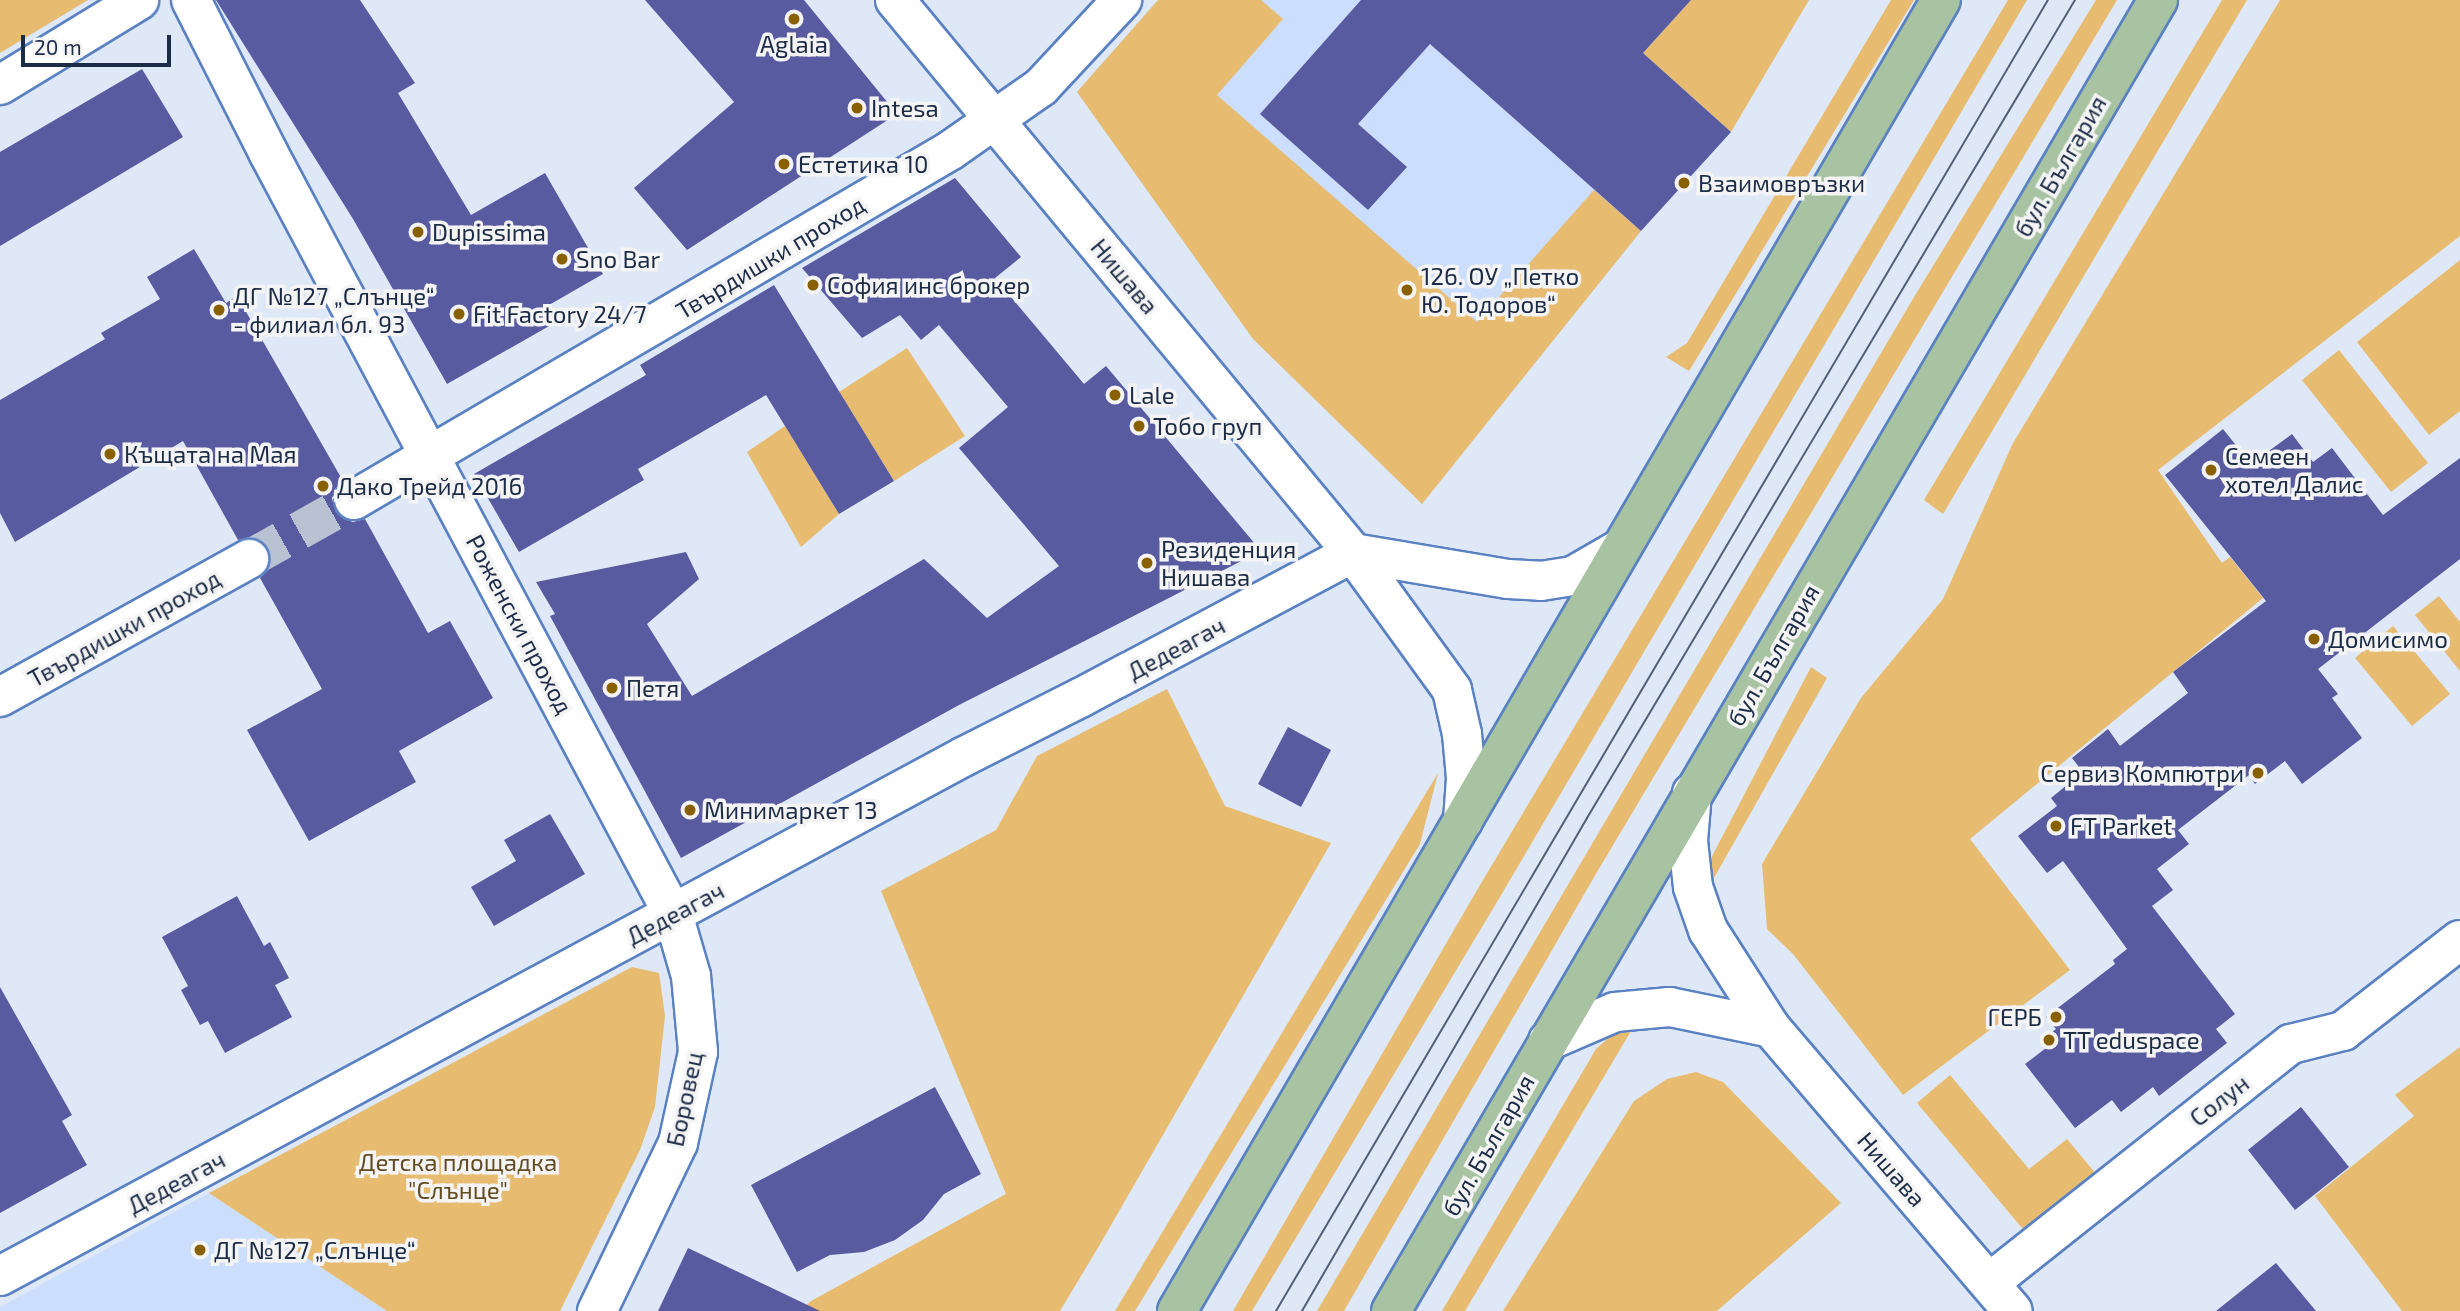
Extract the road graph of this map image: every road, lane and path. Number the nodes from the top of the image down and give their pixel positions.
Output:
1 (139, 0) edge
2 (191, 0) edge
3 (895, 0) edge
4 (1122, 0) edge
5 (1941, 0) edge
6 (2158, 0) edge
7 (0, 85) edge
8 (993, 120) junction
9 (429, 456) junction
10 (354, 500) tunnel mouth
11 (1618, 550) junction
12 (1353, 553) junction
13 (249, 559) tunnel mouth
14 (0, 697) edge
15 (1692, 793) junction
16 (1463, 821) junction
17 (673, 914) junction
18 (2460, 940) edge
19 (1771, 1028) junction
20 (1548, 1041) junction
21 (0, 1276) edge
22 (2001, 1297) edge
23 (597, 1311) edge
24 (1177, 1311) edge
25 (1391, 1311) edge

1 - 7 street
2 - 9 street, Роженски проход
3 - 8 street, Нишава
4 - 8 street, Твърдишки проход
5 - 11 main road
6 - 15 main road, бул. България
8 - 9 street, Твърдишки проход
8 - 12 street, Нишава
9 - 10 street, Твърдишки проход
9 - 17 street, Роженски проход
11 - 12 street
11 - 16 main road
12 - 16 street, Нишава
12 - 17 street, Дедеагач
13 - 14 street, Твърдишки проход
15 - 19 street, Нишава
15 - 20 main road, бул. България
16 - 24 main road
17 - 21 street, Дедеагач
17 - 23 street, Боровец
18 - 22 street, Солун
19 - 20 street
19 - 22 street, Нишава
20 - 25 main road, бул. България

